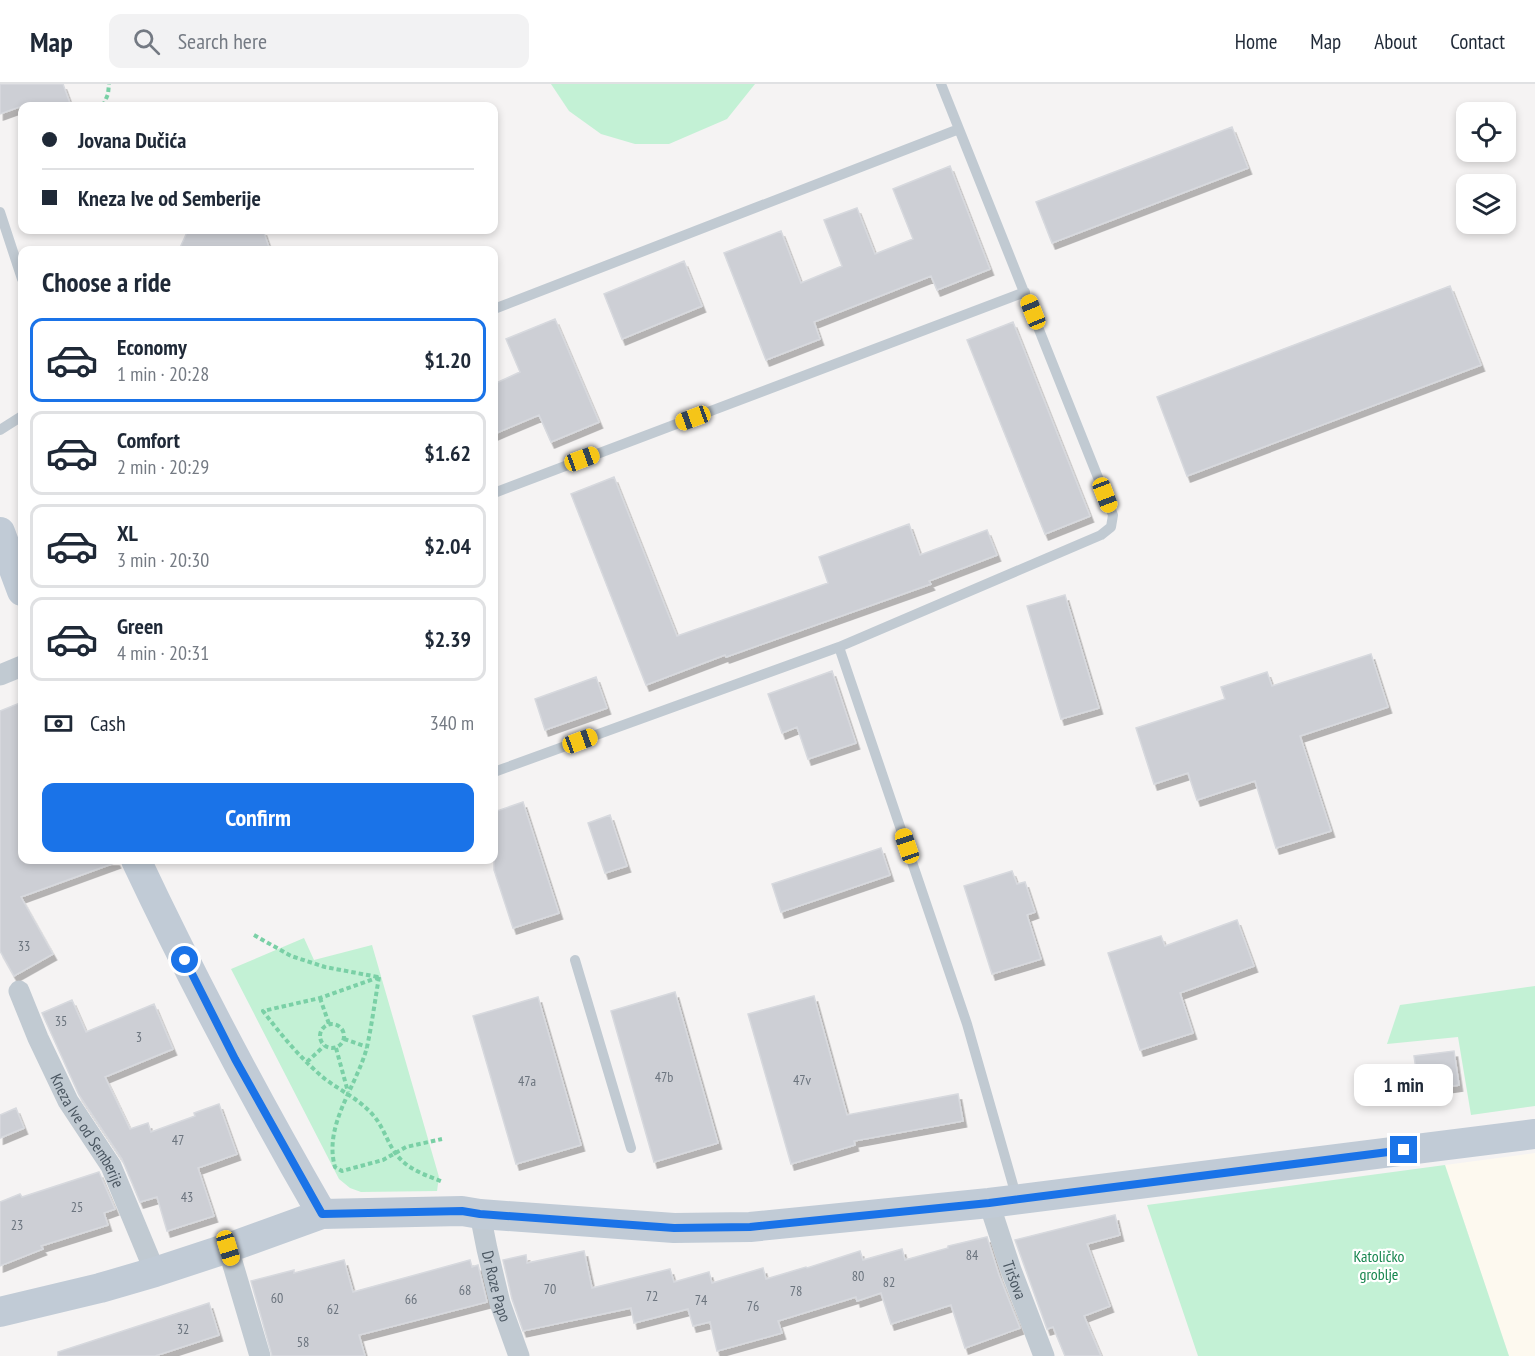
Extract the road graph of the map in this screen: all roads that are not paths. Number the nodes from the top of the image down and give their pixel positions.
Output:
1 (941, 84) edge
2 (959, 129) junction
3 (0, 212) edge
4 (18, 267) edge
5 (1024, 292) junction
6 (498, 307) edge
7 (18, 419) edge
8 (0, 430) edge
9 (498, 491) edge
10 (0, 532) edge
11 (18, 580) edge
12 (839, 647) junction
13 (18, 668) edge
14 (0, 675) edge
15 (498, 771) edge
16 (138, 864) edge
17 (575, 960) dead end
18 (19, 991) dead end
19 (1535, 1134) edge
20 (631, 1148) dead end
21 (1003, 1201) junction
22 (322, 1214) junction
23 (480, 1214) junction
24 (228, 1248) junction
25 (155, 1272) junction
26 (0, 1312) edge
27 (260, 1356) edge
28 (519, 1356) edge
29 (1044, 1356) edge

1 - 2 lane
2 - 5 lane
2 - 6 lane
3 - 4 lane
5 - 9 lane
5 - 12 lane
7 - 8 lane
10 - 11 street
12 - 15 lane
12 - 21 lane
13 - 14 street
16 - 22 street
17 - 20 lane
18 - 25 street, Kneza Ive od Semberije
19 - 21 street
21 - 23 street
21 - 29 street, Tiršova
22 - 23 street
22 - 24 street
23 - 28 street, Dr Roze Papo
24 - 25 street
24 - 27 street
25 - 26 street

